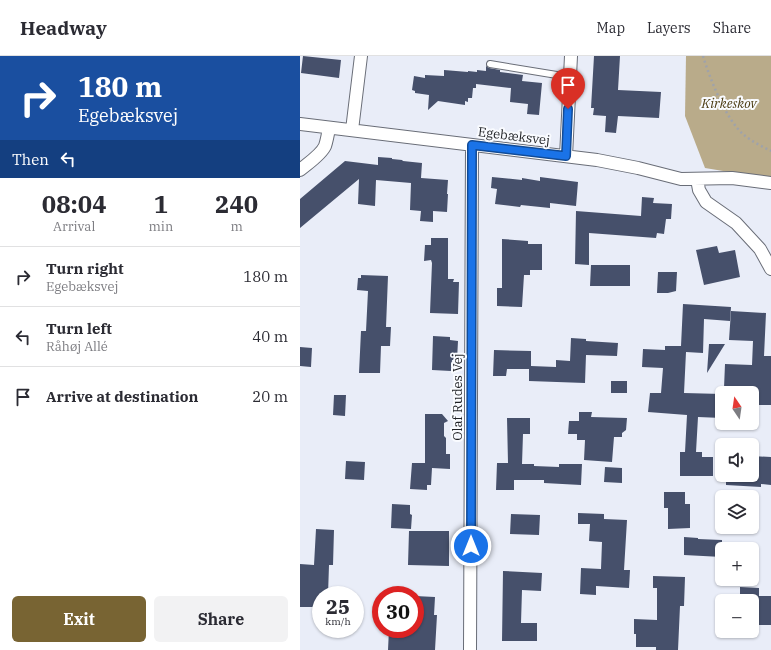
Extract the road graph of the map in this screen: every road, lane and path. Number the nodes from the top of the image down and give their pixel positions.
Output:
1 (361, 56) edge
2 (571, 56) edge
3 (703, 56) edge
4 (490, 64) dead end
5 (569, 77) junction
6 (300, 124) edge
7 (329, 128) junction
8 (352, 130) junction
9 (472, 145) junction
10 (771, 151) edge
11 (566, 156) junction
12 (300, 170) edge
13 (698, 179) junction
14 (771, 183) edge
15 (771, 269) edge
16 (470, 650) edge

1 - 8 street
2 - 5 street
3 - 10 path
4 - 5 lane
5 - 11 street
6 - 7 street, Egebæksvej
7 - 8 street, Egebæksvej
7 - 12 street
8 - 9 street, Egebæksvej
9 - 11 street, Egebæksvej
9 - 16 street, Olaf Rudes Vej
11 - 13 street, Egebæksvej
13 - 14 street, Egebæksvej
13 - 15 street

